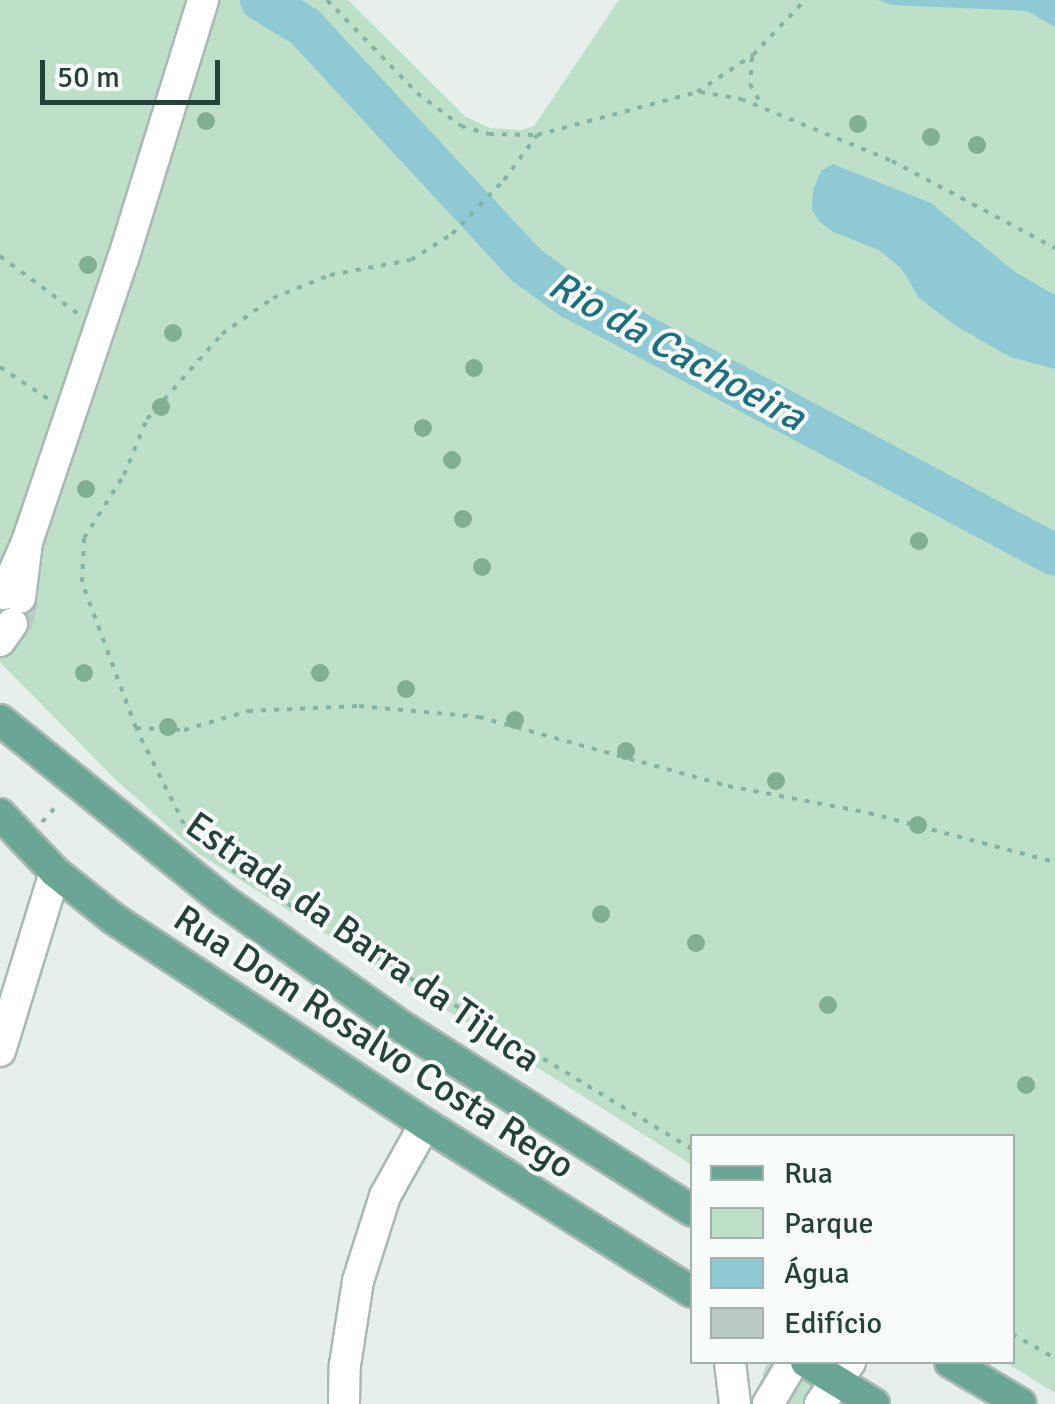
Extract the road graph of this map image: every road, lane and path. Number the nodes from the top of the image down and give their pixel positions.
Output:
1 (327, 0) edge
2 (805, 0) edge
3 (201, 4) edge
4 (752, 56) junction
5 (697, 92) junction
6 (764, 108) junction
7 (537, 136) junction
8 (1055, 248) edge
9 (0, 256) edge
10 (98, 328) junction
11 (0, 367) edge
12 (69, 412) junction
13 (9, 614) edge
14 (0, 720) edge
15 (136, 728) junction
16 (70, 791) dead end
17 (0, 814) edge
18 (32, 833) junction
19 (208, 852) dead end
20 (220, 861) dead end
21 (1055, 862) edge
22 (55, 872) junction
23 (0, 1051) edge
24 (424, 1124) junction
25 (690, 1147) edge
26 (690, 1210) edge
27 (690, 1291) edge
28 (1015, 1336) edge
29 (1055, 1358) edge
30 (730, 1364) edge
31 (792, 1364) edge
32 (809, 1364) edge
33 (953, 1364) edge
34 (835, 1382) edge
35 (344, 1404) edge
36 (735, 1404) edge
37 (768, 1404) edge
38 (874, 1404) edge
39 (1020, 1404) edge

1 - 7 path
2 - 4 path
3 - 10 street
4 - 5 path
4 - 6 path
5 - 6 path
5 - 7 path
6 - 8 path
7 - 15 path
9 - 10 path
10 - 12 street
11 - 12 path
12 - 13 street
14 - 26 main road, Estrada da Barra da Tijuca
15 - 19 path
15 - 21 path
16 - 18 path
17 - 18 main road
18 - 22 main road, Rua Dom Rosalvo Costa Rego
20 - 25 path
22 - 23 street
22 - 24 main road, Rua Dom Rosalvo Costa Rego
24 - 27 main road, Rua Dom Rosalvo Costa Rego
24 - 35 street
28 - 29 path
30 - 36 street
31 - 37 street
32 - 34 main road
33 - 39 main road
34 - 38 main road

